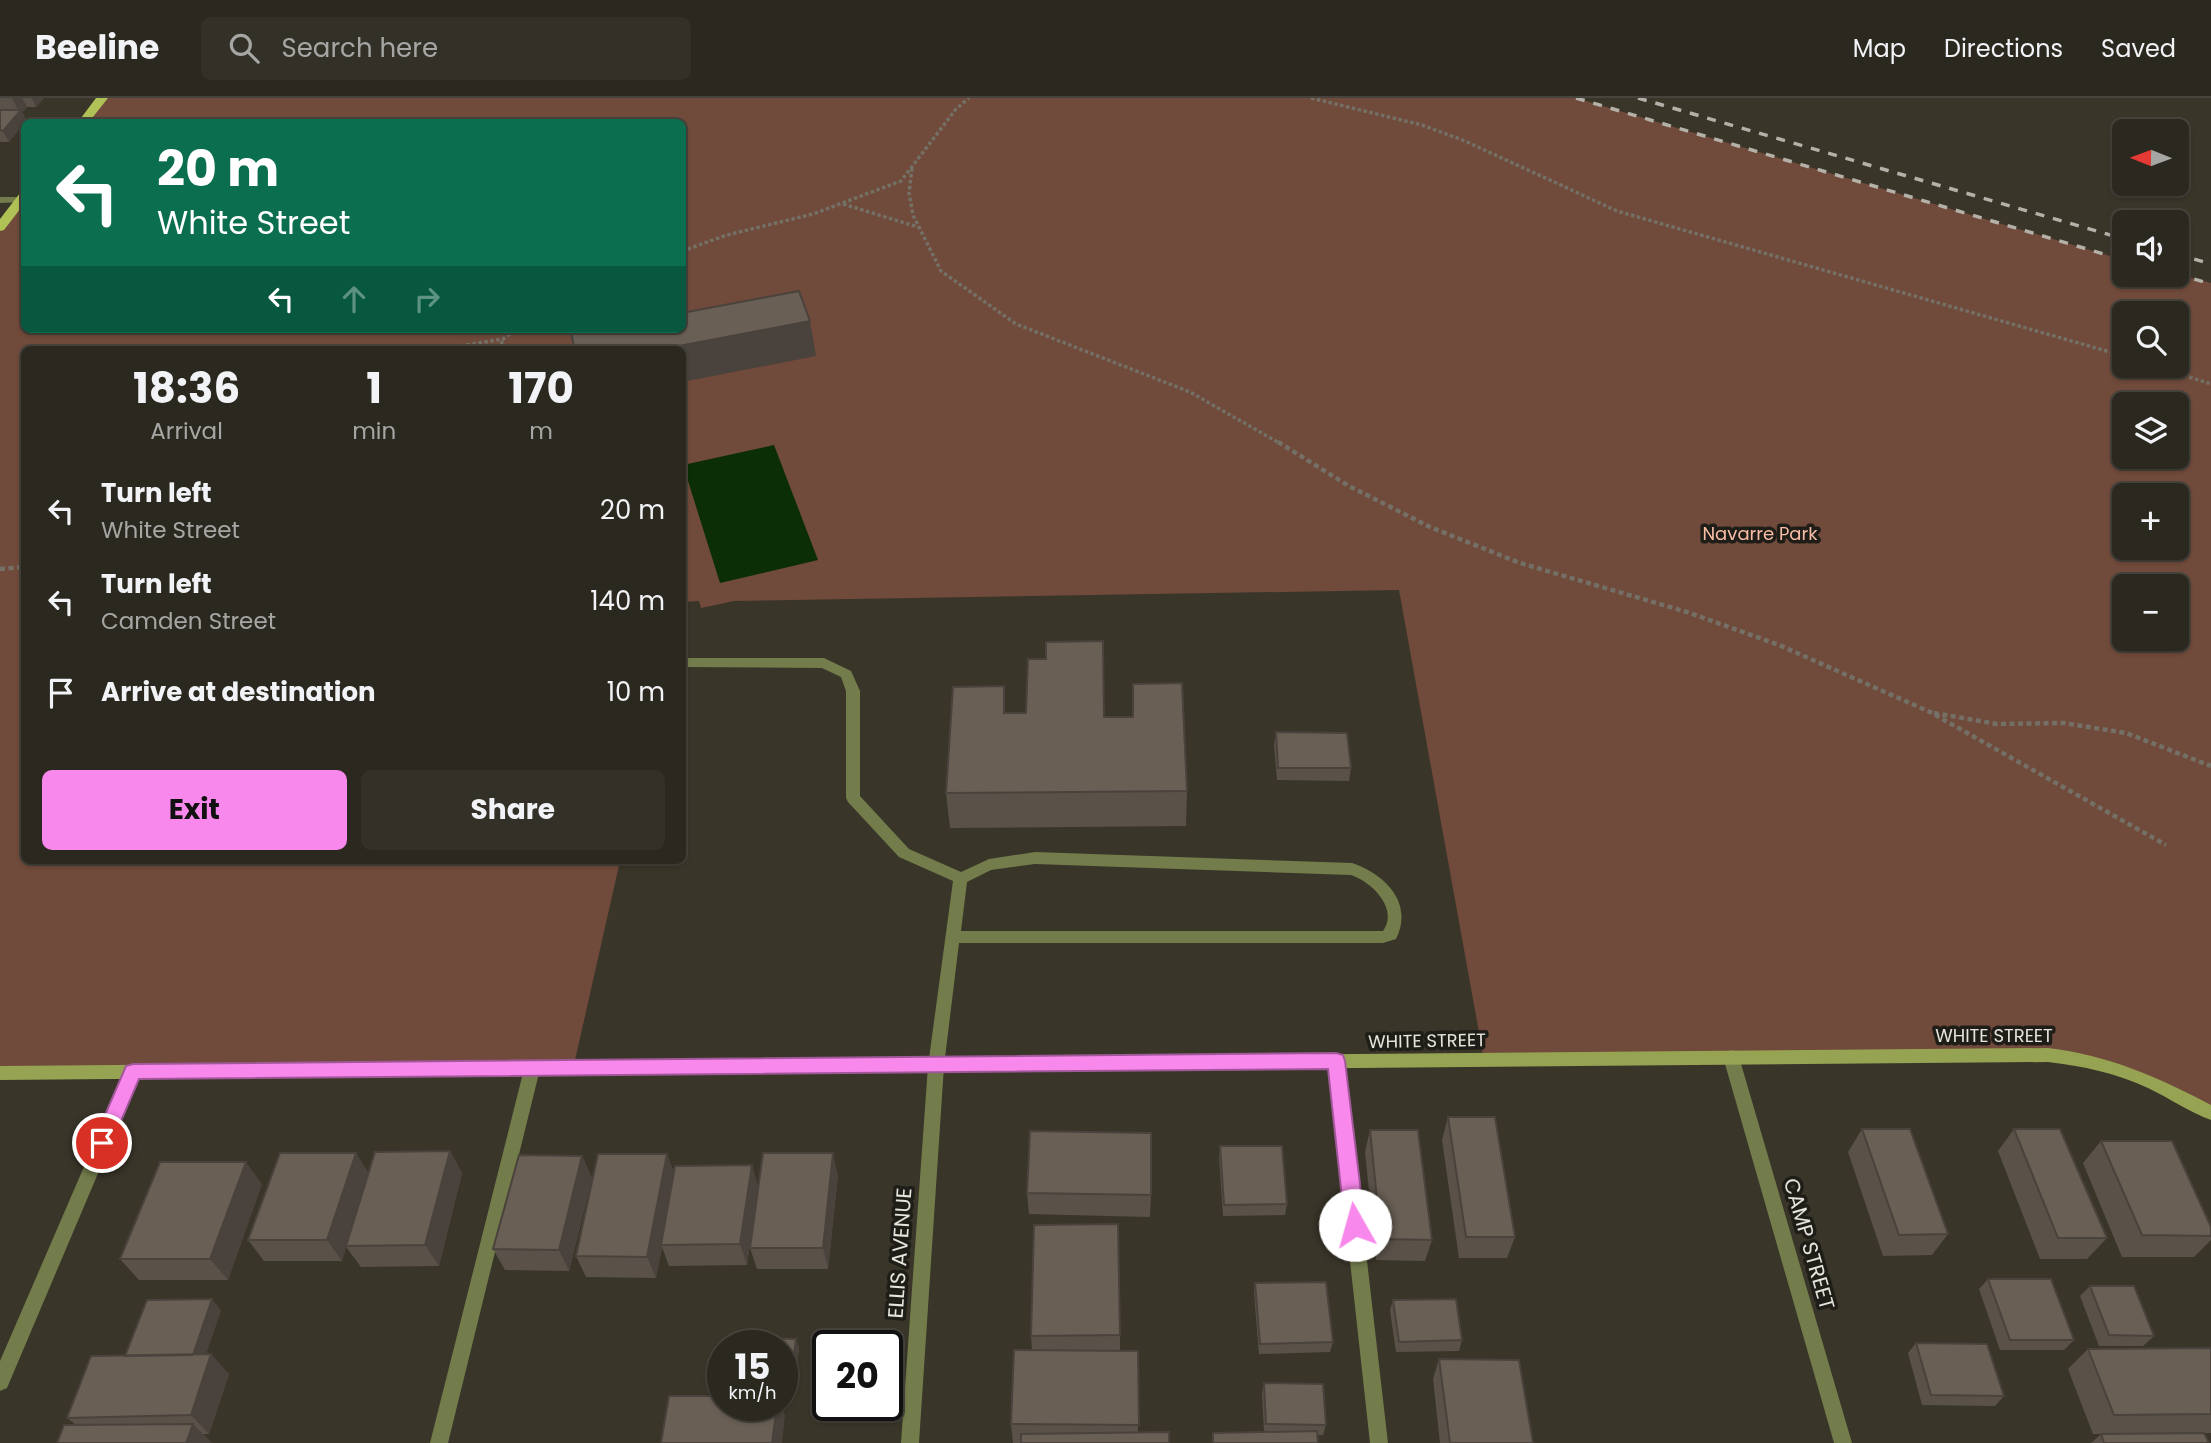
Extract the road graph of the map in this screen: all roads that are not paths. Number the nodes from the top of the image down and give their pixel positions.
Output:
1 (102, 98) edge
2 (85, 119) edge
3 (21, 198) edge
4 (0, 200) edge
5 (21, 201) edge
6 (0, 227) edge
7 (686, 662) edge
8 (961, 878) junction
9 (952, 937) junction
10 (1731, 1057) junction
11 (1336, 1061) junction
12 (936, 1066) junction
13 (532, 1069) junction
14 (133, 1072) junction
15 (0, 1073) edge
16 (2211, 1113) edge
17 (0, 1382) edge
18 (439, 1443) edge
19 (910, 1443) edge
20 (1379, 1443) edge
21 (1843, 1443) edge

1 - 2 main road
3 - 4 street
5 - 6 main road
7 - 8 street
8 - 9 street, ELLIS AVENUE
8 - 9 street
9 - 12 street, ELLIS AVENUE
10 - 11 street, WHITE STREET
10 - 16 street, WHITE STREET
10 - 21 street, CAMP STREET
11 - 12 street, WHITE STREET
11 - 20 street
12 - 13 street, WHITE STREET
12 - 19 street, ELLIS AVENUE
13 - 14 street, WHITE STREET
13 - 18 street
14 - 15 street, WHITE STREET
14 - 17 street

